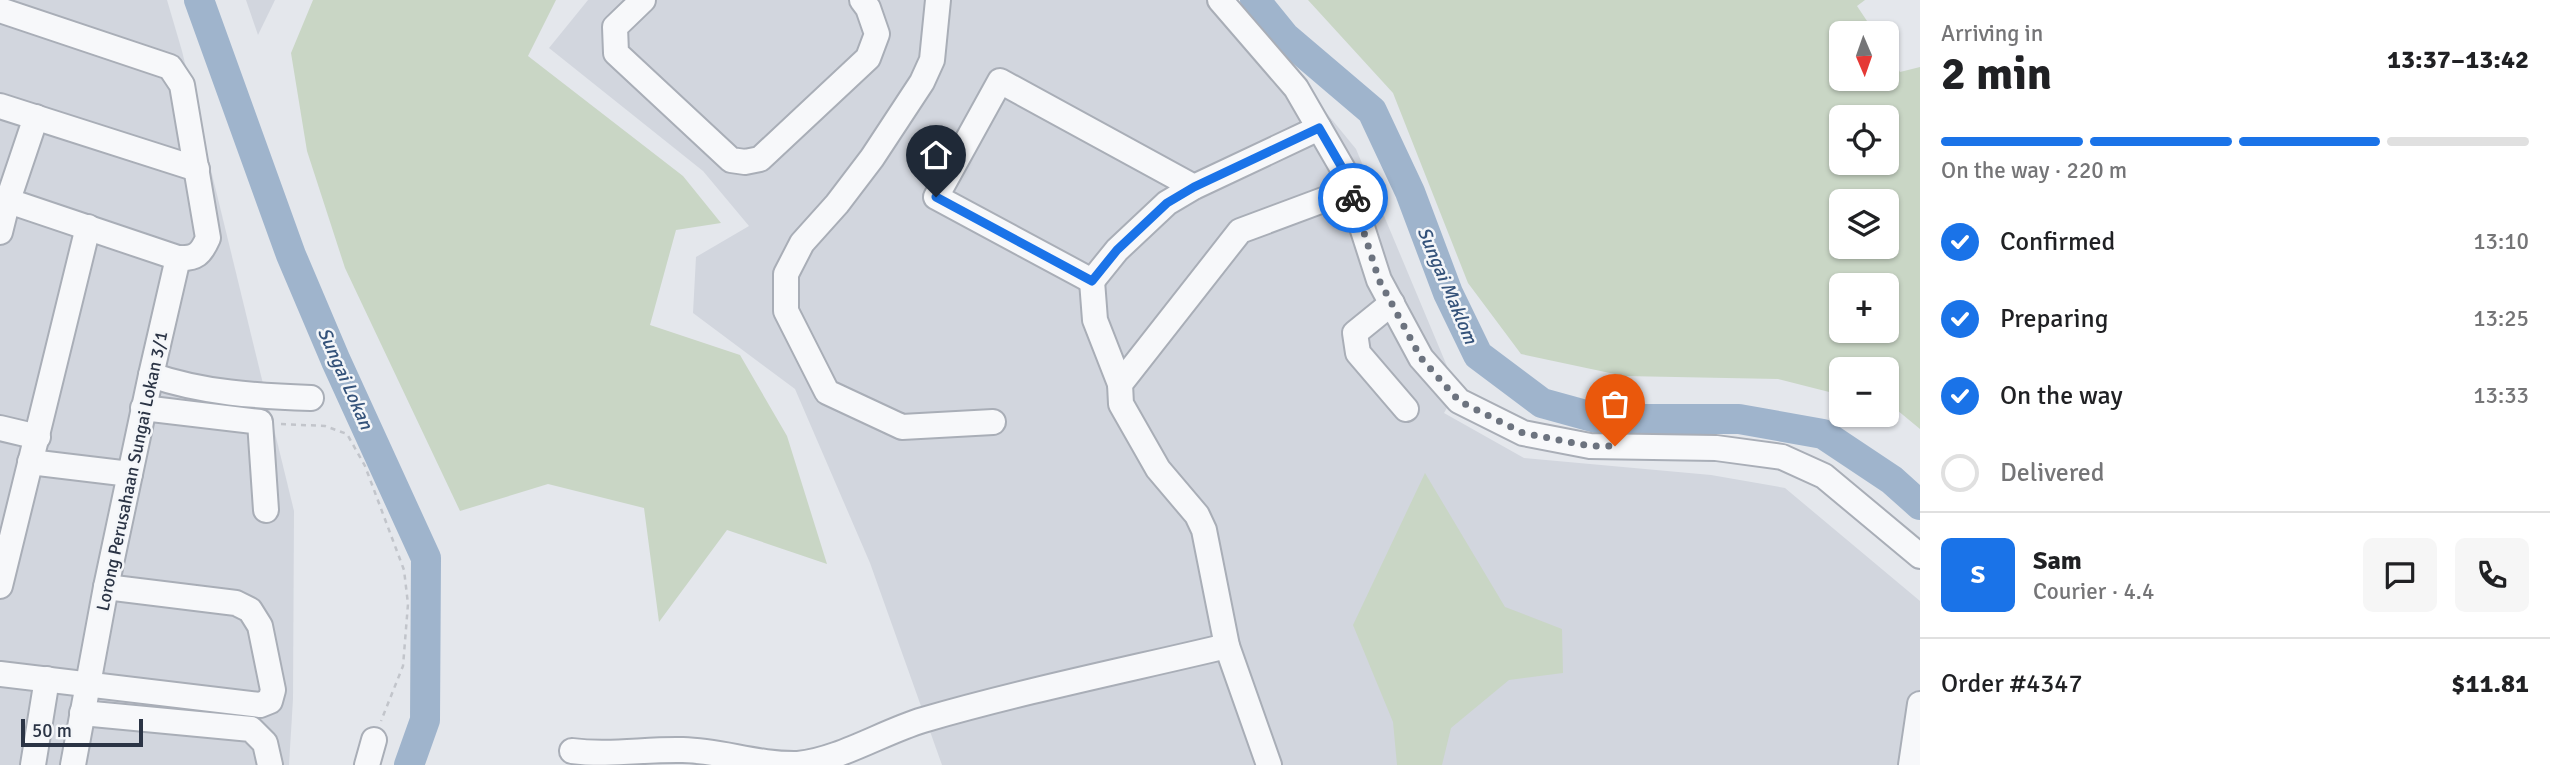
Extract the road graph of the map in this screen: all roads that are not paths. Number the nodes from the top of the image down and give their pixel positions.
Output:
1 (643, 0) edge
2 (862, 0) edge
3 (938, 0) edge
4 (1220, 0) edge
5 (0, 10) edge
6 (0, 106) edge
7 (36, 117) junction
8 (1319, 128) junction
9 (197, 169) junction
10 (1194, 187) junction
11 (1350, 190) junction
12 (4, 199) edge
13 (88, 227) junction
14 (0, 232) edge
15 (190, 255) junction
16 (1092, 281) junction
17 (1392, 303) junction
18 (150, 375) junction
19 (1120, 384) junction
20 (311, 398) dead end
21 (143, 408) junction
22 (1406, 409) dead end
23 (993, 422) dead end
24 (0, 428) edge
25 (38, 437) junction
26 (30, 462) junction
27 (130, 474) junction
28 (266, 510) dead end
29 (1920, 556) edge
30 (0, 586) edge
31 (106, 587) junction
32 (1227, 646) junction
33 (0, 674) edge
34 (47, 679) junction
35 (89, 684) junction
36 (1920, 704) edge
37 (82, 713) junction
38 (374, 740) road end
39 (572, 751) dead end
40 (33, 765) edge
41 (74, 765) edge
42 (270, 765) edge
43 (366, 765) edge
44 (1269, 765) edge
45 (1911, 765) edge

1 - 2 street
3 - 23 street
4 - 8 street
5 - 9 street, Lorong Perusahaan Sungai Lokan 3/1
6 - 7 street
7 - 9 street
7 - 12 street
8 - 10 street
8 - 11 street
9 - 15 street, Lorong Perusahaan Sungai Lokan 3/1
10 - 16 street
10 - 16 street
11 - 17 street
11 - 19 street
12 - 13 street
12 - 14 street
13 - 15 street
13 - 25 street
15 - 18 street, Lorong Perusahaan Sungai Lokan 3/1
16 - 19 street
17 - 22 street
17 - 29 street
18 - 20 street
18 - 21 street, Lorong Perusahaan Sungai Lokan 3/1
19 - 32 street
21 - 27 street, Lorong Perusahaan Sungai Lokan 3/1
21 - 28 street
24 - 25 street
25 - 26 street
26 - 27 street
26 - 30 street
27 - 31 street, Lorong Perusahaan Sungai Lokan 3/1
31 - 35 street, Lorong Perusahaan Sungai Lokan 3/1
31 - 35 street
32 - 39 street
32 - 44 street
33 - 34 street
34 - 35 street
34 - 40 street
35 - 37 street, Lorong Perusahaan Sungai Lokan 3/1
36 - 45 street
37 - 41 street, Lorong Perusahaan Sungai Lokan 3/1
37 - 42 street
38 - 43 street

